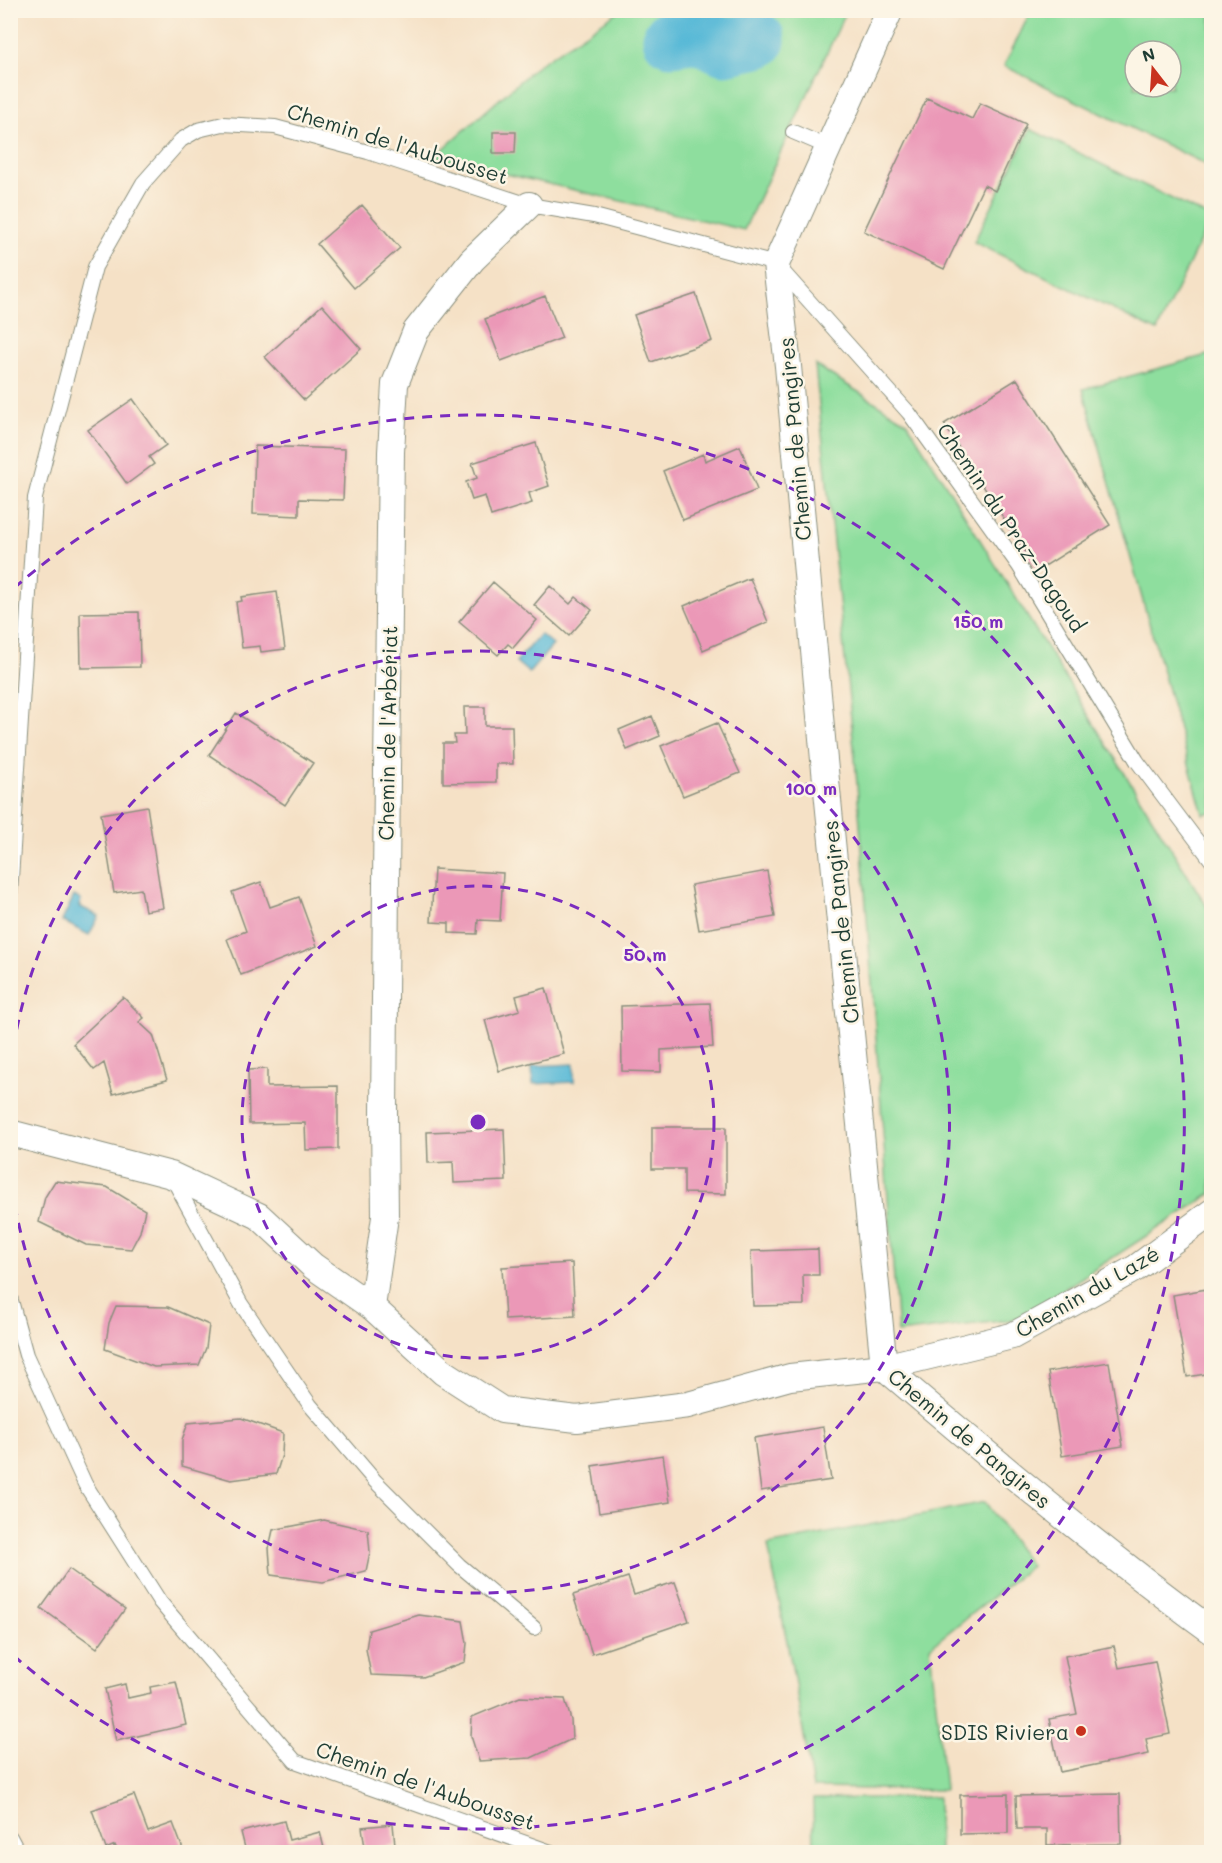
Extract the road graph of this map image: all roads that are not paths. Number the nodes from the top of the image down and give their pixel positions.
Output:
1 (890, 10) edge
2 (794, 132) dead end
3 (828, 147) junction
4 (529, 205) junction
5 (776, 264) junction
6 (1212, 861) edge
7 (10, 895) edge
8 (10, 1133) edge
9 (171, 1175) junction
10 (1212, 1212) edge
11 (10, 1298) edge
12 (372, 1307) junction
13 (884, 1367) junction
14 (534, 1628) dead end
15 (1212, 1631) edge
16 (10, 1837) edge
17 (18, 1852) edge
18 (551, 1852) edge

1 - 3 street
2 - 3 lane
3 - 5 street
4 - 5 lane, Chemin de l'Aubousset
4 - 7 lane, Chemin de l'Aubousset
4 - 12 street, Chemin de l'Arbériat
5 - 6 lane, Chemin du Praz-Dagoud
5 - 13 street, Chemin de Pangires
8 - 9 street
9 - 12 street
9 - 14 lane
10 - 13 street, Chemin du Lazé
11 - 18 lane, Chemin de l'Aubousset
12 - 13 street
13 - 15 street, Chemin de Pangires
16 - 17 lane

